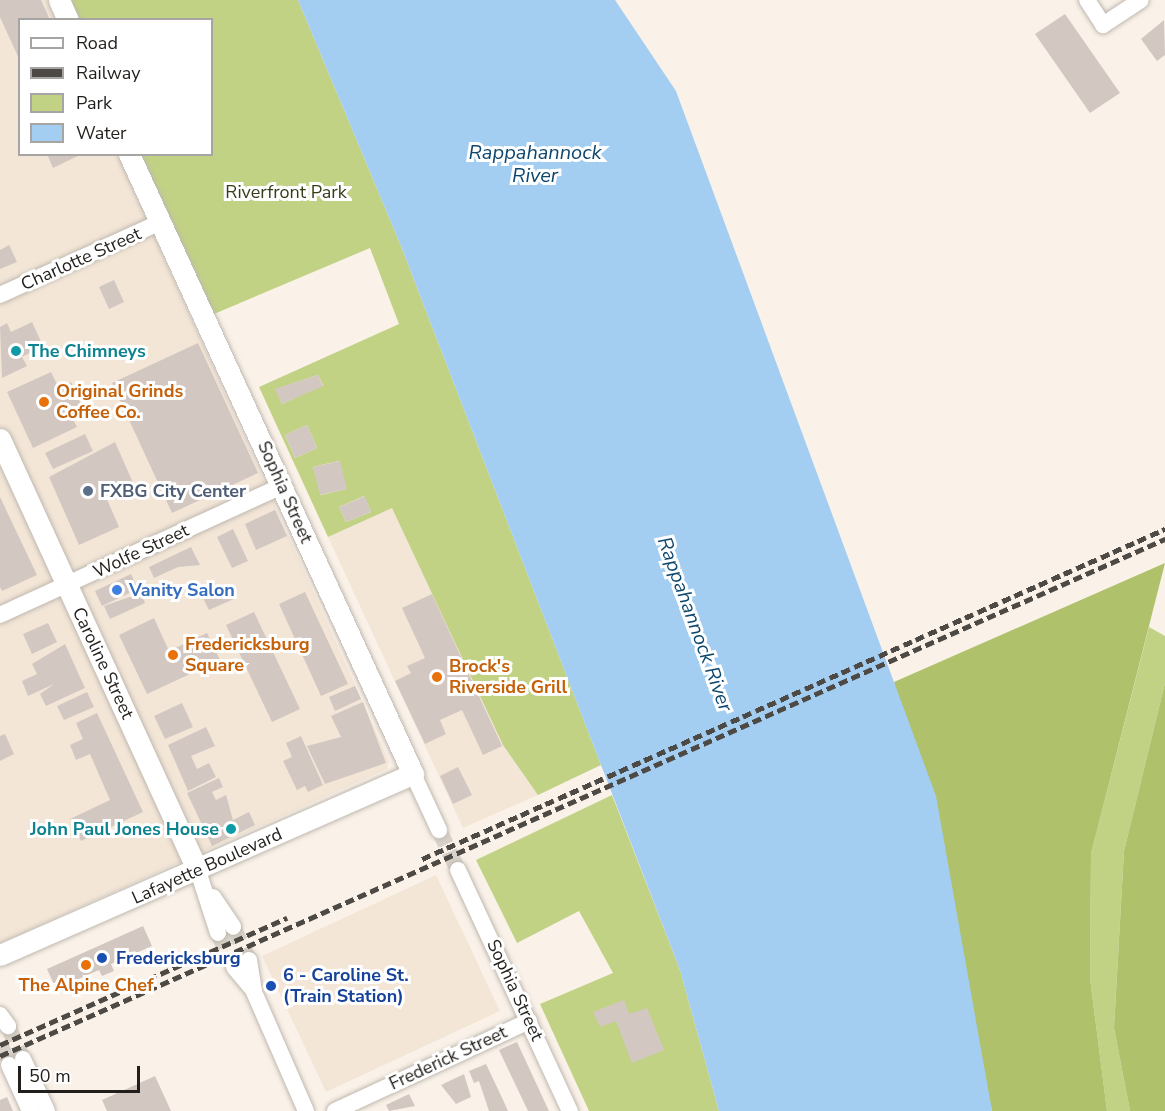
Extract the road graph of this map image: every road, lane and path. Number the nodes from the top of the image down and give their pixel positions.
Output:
1 (59, 0) edge
2 (1087, 0) edge
3 (1141, 0) edge
4 (67, 18) edge
5 (130, 156) edge
6 (161, 222) junction
7 (0, 295) edge
8 (0, 439) edge
9 (282, 486) junction
10 (67, 585) junction
11 (0, 615) edge
12 (413, 774) junction
13 (439, 830) tunnel mouth
14 (458, 870) tunnel mouth
15 (201, 879) junction
16 (226, 930) tunnel mouth
17 (0, 955) edge
18 (241, 963) tunnel mouth
19 (529, 1021) junction
20 (30, 1111) edge
21 (47, 1111) edge
22 (306, 1111) edge
23 (335, 1111) edge
24 (570, 1111) edge

1 - 4 main road
2 - 3 street
5 - 6 main road, Sophia Street
6 - 7 street, Charlotte Street
6 - 9 main road, Sophia Street
8 - 10 main road, Caroline Street
9 - 10 street, Wolfe Street
9 - 12 main road, Sophia Street
10 - 11 street, Wolfe Street
10 - 15 main road, Caroline Street
12 - 13 street, Sophia Street
12 - 15 main road, Lafayette Boulevard
14 - 19 street, Sophia Street
15 - 16 street, Caroline Street
15 - 17 main road, Lafayette Boulevard
18 - 22 street
19 - 23 street, Frederick Street
19 - 24 street, Sophia Street
20 - 21 street

